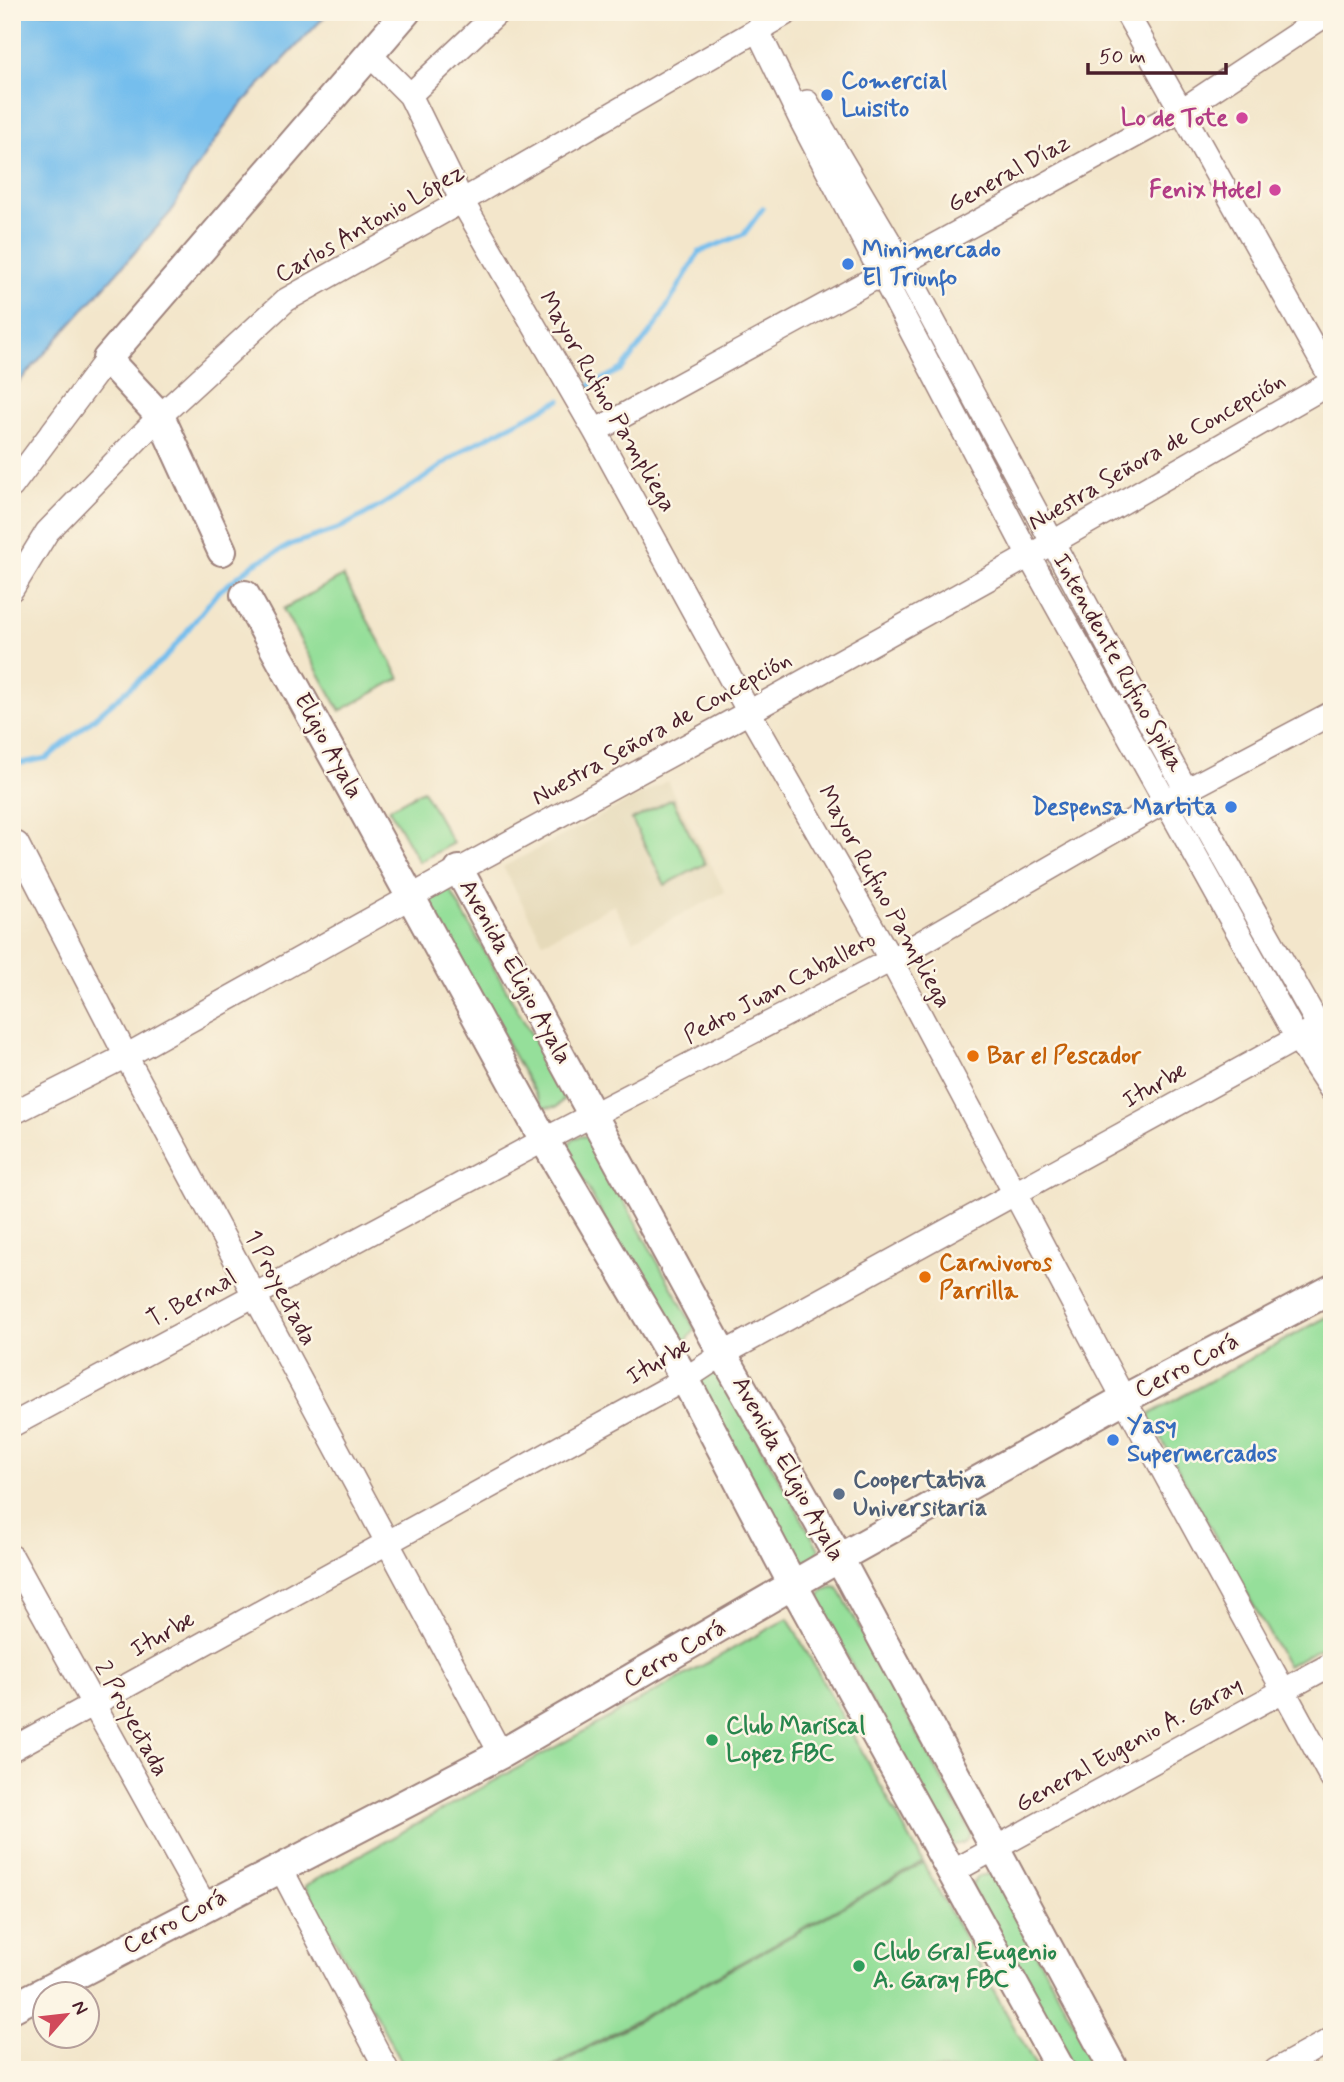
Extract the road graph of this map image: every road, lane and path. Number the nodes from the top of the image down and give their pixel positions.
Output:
1 (406, 12) edge
2 (498, 12) edge
3 (788, 12) edge
4 (1126, 12) edge
5 (1330, 12) edge
6 (752, 20) edge
7 (369, 54) junction
8 (410, 95) junction
9 (1182, 110) junction
10 (462, 201) junction
11 (892, 269) junction
12 (107, 359) junction
13 (1332, 381) edge
14 (160, 416) junction
15 (595, 431) junction
16 (12, 486) edge
17 (1052, 543) junction
18 (222, 551) dead end
19 (1030, 556) junction
20 (12, 589) edge
21 (245, 595) dead end
22 (749, 712) junction
23 (1332, 713) edge
24 (1186, 790) junction
25 (1164, 802) junction
26 (17, 844) dead end
27 (459, 870) junction
28 (411, 897) junction
29 (891, 960) junction
30 (1325, 1022) edge
31 (1297, 1038) junction
32 (126, 1056) junction
33 (1332, 1060) edge
34 (1332, 1091) edge
35 (13, 1113) edge
36 (593, 1116) junction
37 (544, 1140) junction
38 (1015, 1194) junction
39 (1332, 1289) edge
40 (255, 1296) junction
41 (723, 1354) junction
42 (685, 1379) junction
43 (1124, 1399) junction
44 (12, 1425) edge
45 (386, 1542) junction
46 (12, 1557) edge
47 (839, 1558) junction
48 (793, 1585) junction
49 (1332, 1664) edge
50 (1282, 1691) junction
51 (93, 1704) junction
52 (12, 1749) edge
53 (501, 1754) junction
54 (1332, 1779) edge
55 (994, 1848) junction
56 (280, 1867) junction
57 (952, 1872) junction
58 (205, 1906) junction
59 (12, 2008) edge
60 (1332, 2039) edge
61 (387, 2070) edge
62 (1061, 2070) edge
63 (1115, 2070) edge
64 (1276, 2070) edge

1 - 7 street
2 - 8 street
3 - 6 street, Carlos Antonio López
4 - 9 street
5 - 9 street, General Díaz
6 - 10 street, Carlos Antonio López
6 - 11 street, Intendente Rufino Spika
7 - 8 street, Mayor Rufino Pampliega
7 - 12 street
8 - 10 street, Mayor Rufino Pampliega
9 - 11 street, General Díaz
9 - 13 street
10 - 14 street, Carlos Antonio López
10 - 15 street, Mayor Rufino Pampliega
11 - 15 street, General Díaz
11 - 17 street, Intendente Rufino Spika
11 - 19 street, Intendente Rufino Spika
12 - 14 street
12 - 16 street
13 - 17 street, Nuestra Señora de Concepción
14 - 18 street
14 - 20 street, Carlos Antonio López
15 - 22 street, Mayor Rufino Pampliega
17 - 19 street, Nuestra Señora de Concepción
17 - 24 street, Intendente Rufino Spika
19 - 22 street, Nuestra Señora de Concepción
19 - 25 street, Intendente Rufino Spika
21 - 28 street, Eligio Ayala
22 - 27 street, Nuestra Señora de Concepción
22 - 29 street, Mayor Rufino Pampliega
23 - 24 street, Pedro Juan Caballero
24 - 25 street, Pedro Juan Caballero
24 - 30 street, Intendente Rufino Spika
25 - 29 street, Pedro Juan Caballero
25 - 31 street, Intendente Rufino Spika
26 - 32 street, 1 Proyectada
27 - 28 street, Nuestra Señora de Concepción
27 - 36 street, Avenida Eligio Ayala
28 - 32 street, Nuestra Señora de Concepción
28 - 37 street, Avenida Eligio Ayala
29 - 36 street, Pedro Juan Caballero
29 - 38 street, Mayor Rufino Pampliega
30 - 31 street, Iturbe
30 - 33 street, Intendente Rufino Spika
31 - 34 street, Intendente Rufino Spika
31 - 38 street, Iturbe
32 - 35 street, Nuestra Señora de Concepción
32 - 40 street, 1 Proyectada
36 - 37 street, Pedro Juan Caballero
36 - 41 street, Avenida Eligio Ayala
37 - 40 street, T. Bernal
37 - 42 street, Avenida Eligio Ayala
38 - 41 street, Iturbe
38 - 43 street, Mayor Rufino Pampliega
39 - 43 street, Cerro Corá
40 - 44 street, T. Bernal
40 - 45 street, 1 Proyectada
41 - 42 street, Iturbe
41 - 47 street, Avenida Eligio Ayala
42 - 45 street, Iturbe
42 - 48 street, Avenida Eligio Ayala
43 - 47 street, Cerro Corá
43 - 50 street, Mayor Rufino Pampliega
45 - 51 street, Iturbe
45 - 53 street, 1 Proyectada
46 - 51 street, 2 Proyectada
47 - 48 street, Cerro Corá
47 - 55 street, Avenida Eligio Ayala
48 - 53 street, Cerro Corá
48 - 57 street, Avenida Eligio Ayala
49 - 50 street, General Eugenio A. Garay
50 - 54 street, Mayor Rufino Pampliega
50 - 55 street, General Eugenio A. Garay
51 - 52 street, Iturbe
51 - 58 street, 2 Proyectada
53 - 56 street, Cerro Corá
55 - 57 street, General Eugenio A. Garay
55 - 63 street, Avenida Eligio Ayala
56 - 58 street, Cerro Corá
56 - 61 street
57 - 62 street, Avenida Eligio Ayala
58 - 59 street, Cerro Corá
60 - 64 street

